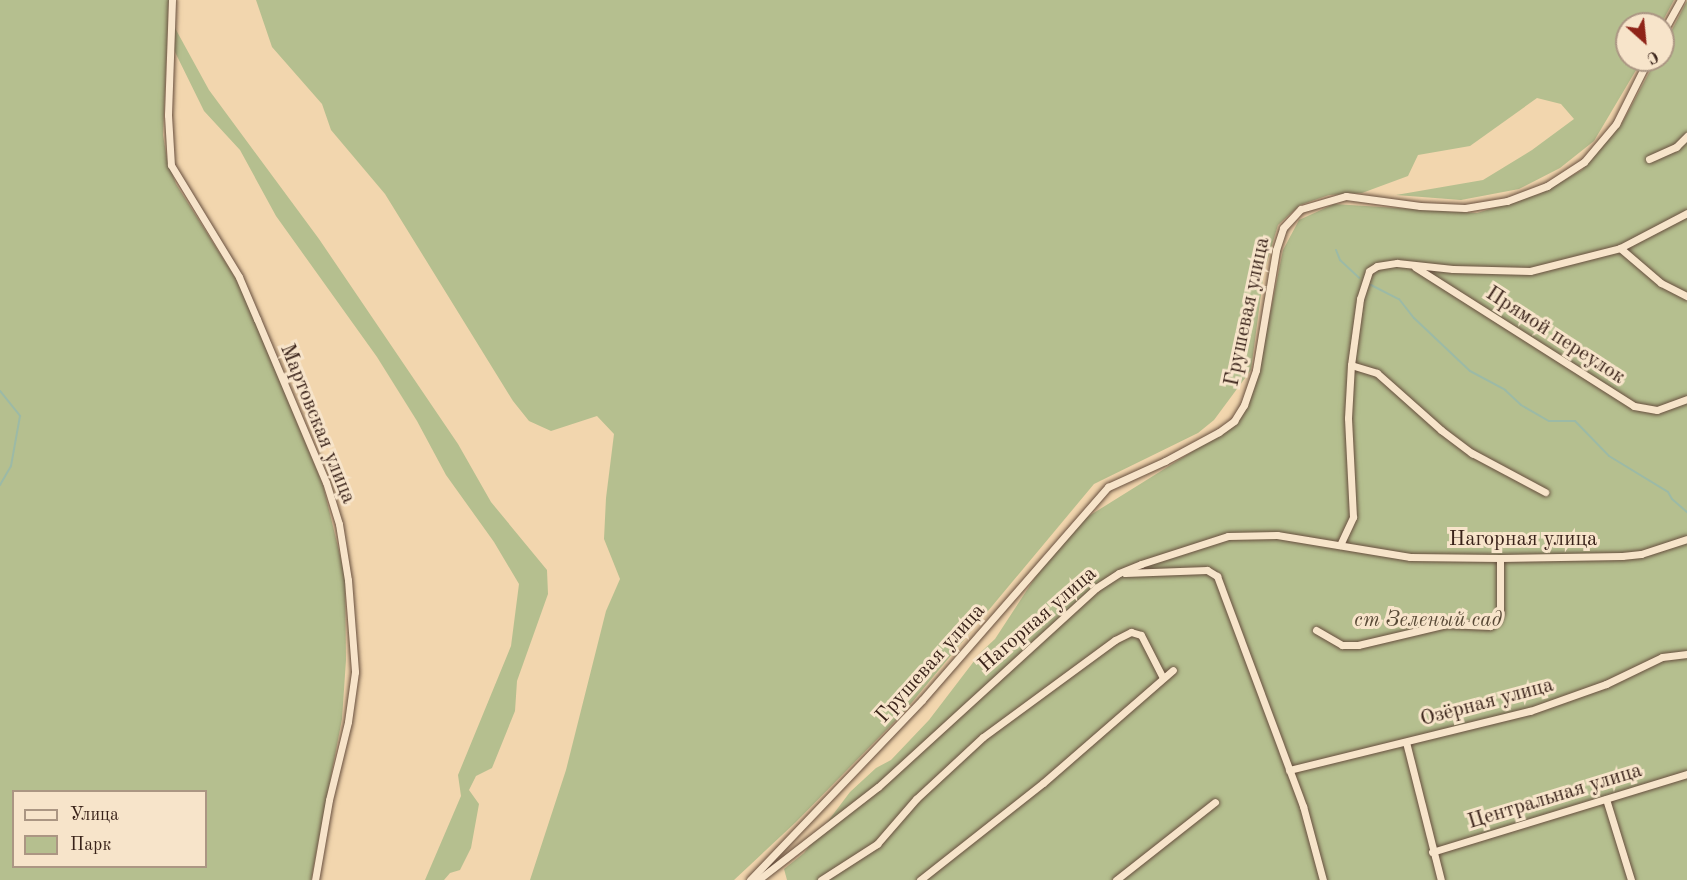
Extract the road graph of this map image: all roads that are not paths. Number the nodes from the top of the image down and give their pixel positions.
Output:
1 (172, 0) edge
2 (1642, 72) edge
3 (1687, 136) edge
4 (1649, 159) dead end
5 (1687, 213) edge
6 (1620, 248) junction
7 (1412, 265) junction
8 (1687, 296) edge
9 (1351, 365) junction
10 (1687, 399) edge
11 (1545, 492) dead end
12 (1687, 539) edge
13 (1340, 545) junction
14 (1500, 558) junction
15 (1119, 573) junction
16 (1316, 630) dead end
17 (1687, 654) edge
18 (1173, 670) dead end
19 (1163, 678) junction
20 (1406, 742) junction
21 (1289, 770) junction
22 (1687, 774) edge
23 (1606, 799) junction
24 (1215, 802) dead end
25 (1432, 852) junction
26 (315, 880) edge
27 (750, 880) edge
28 (758, 880) edge
29 (821, 880) edge
30 (920, 880) edge
31 (1116, 880) edge
32 (1323, 880) edge
33 (1441, 880) edge
34 (1631, 880) edge

1 - 26 street, Мартовская улица
2 - 27 street, Грушевая улица
3 - 4 street
5 - 6 street
6 - 7 street
6 - 8 street
7 - 9 street
7 - 10 street, Прямой переулок
9 - 11 street
9 - 13 street
12 - 14 street, Нагорная улица
13 - 14 street, Нагорная улица
13 - 15 street, Нагорная улица
14 - 16 street
15 - 21 street
15 - 28 street, Нагорная улица
17 - 20 street, Озёрная улица
18 - 19 street
19 - 29 street
19 - 30 street
20 - 21 street, Озёрная улица
20 - 25 street
21 - 32 street
22 - 23 street, Центральная улица
23 - 25 street, Центральная улица
23 - 34 street
24 - 31 street
25 - 33 street

